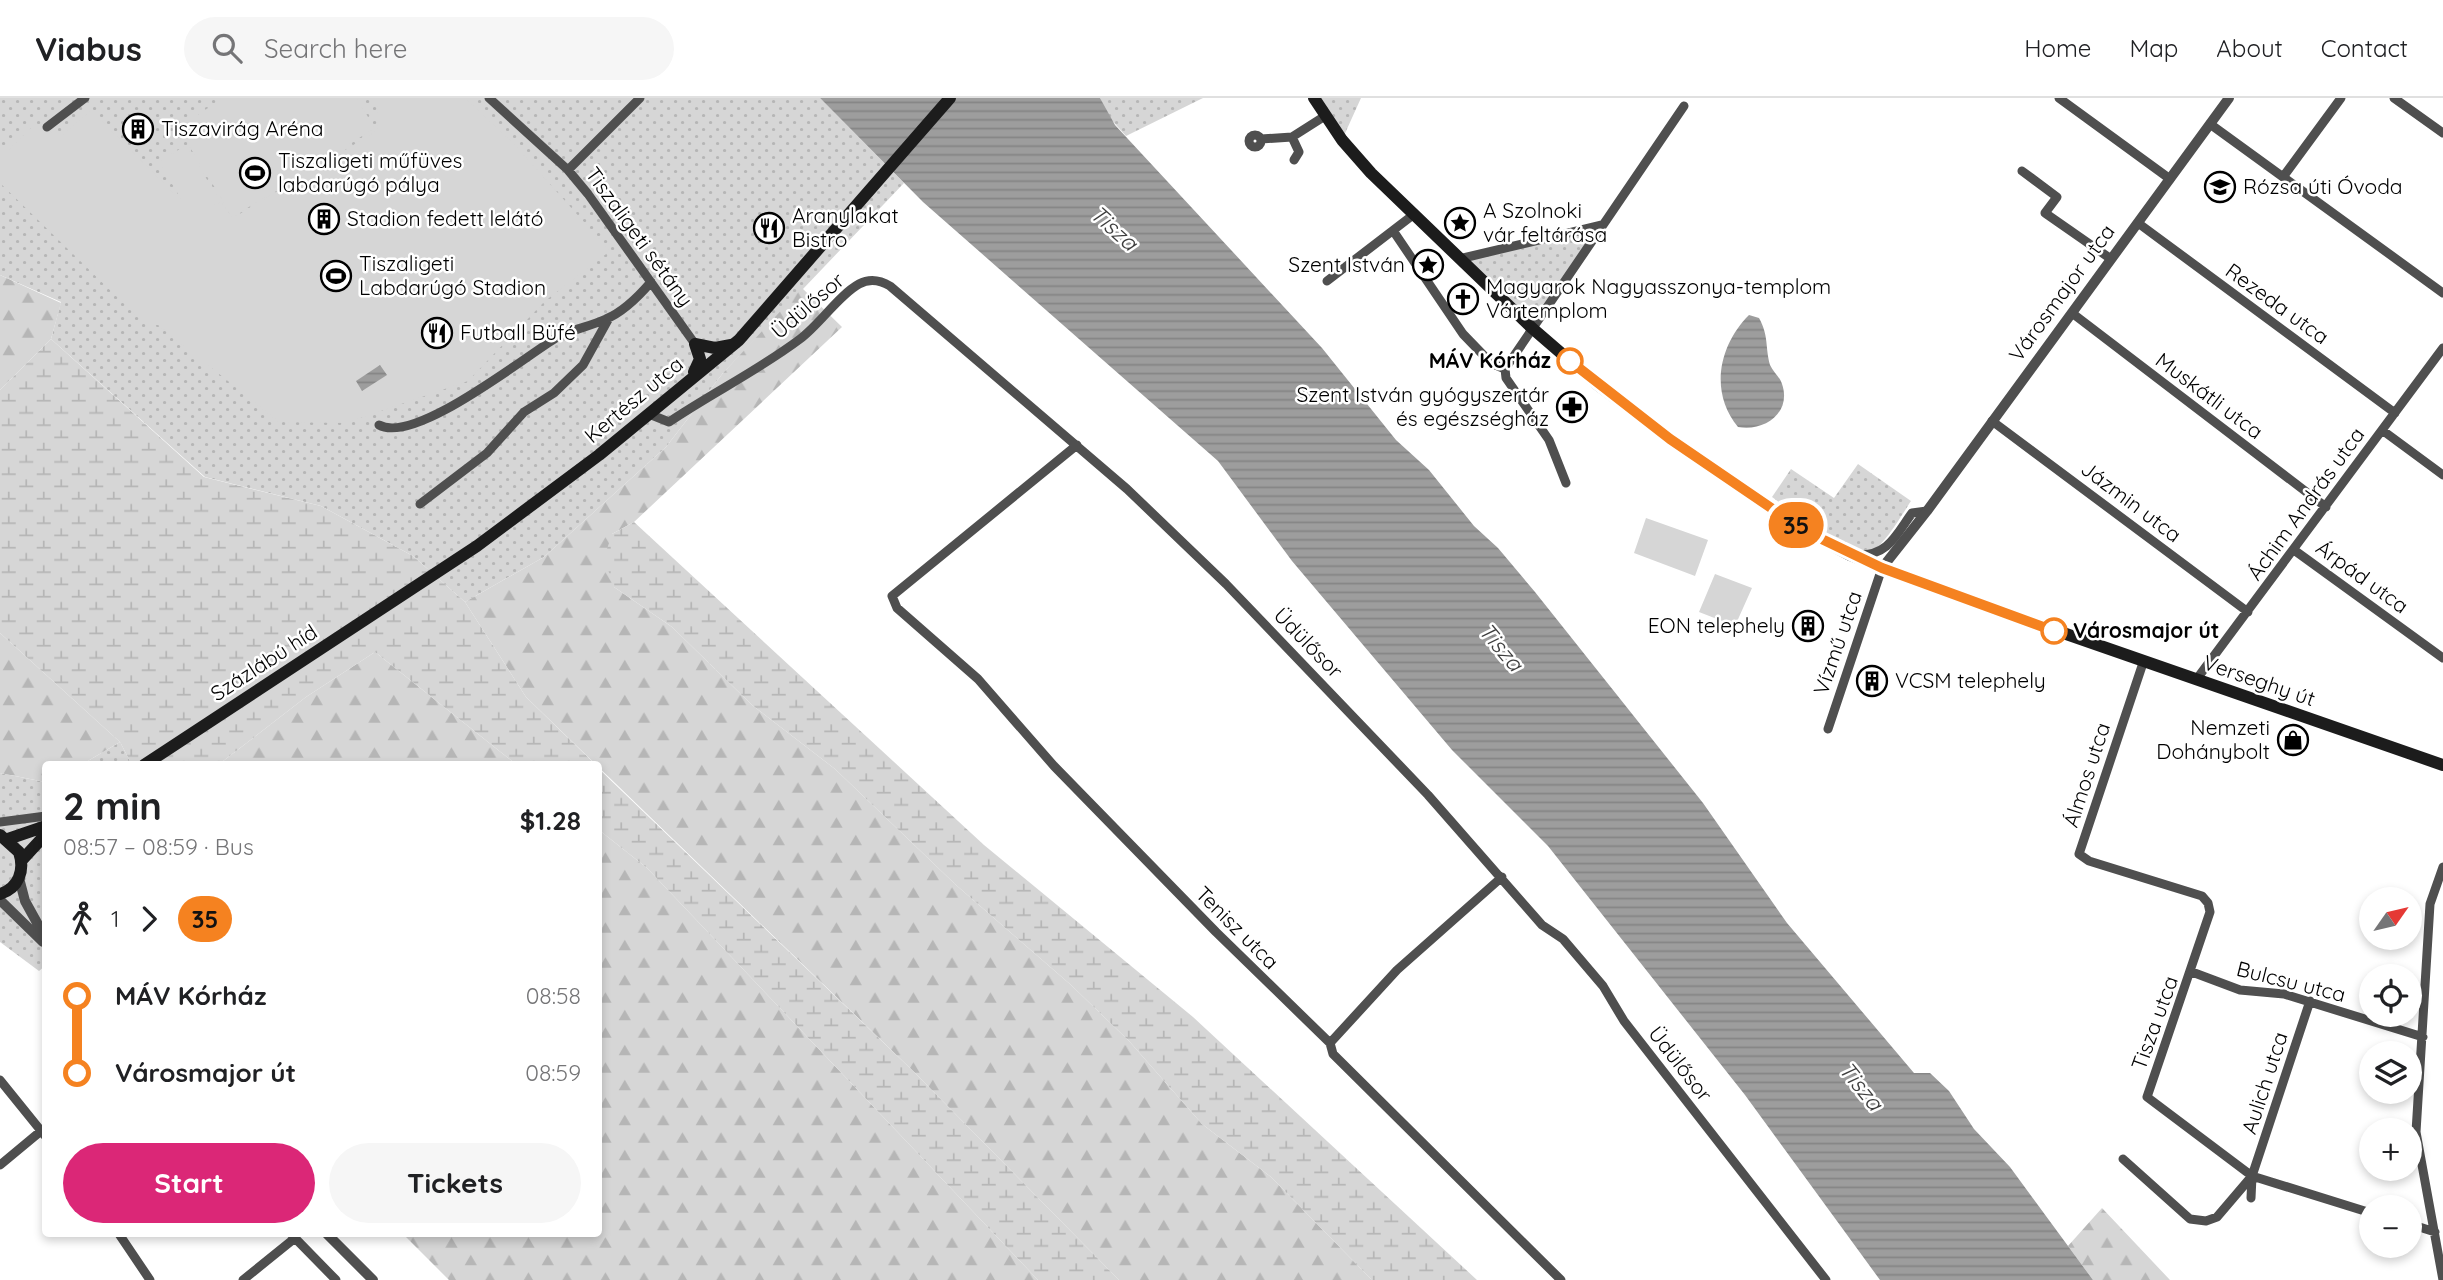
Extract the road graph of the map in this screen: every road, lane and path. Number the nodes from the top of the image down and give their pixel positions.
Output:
1 (85, 98) edge
2 (489, 98) edge
3 (640, 98) edge
4 (950, 98) edge
5 (1314, 98) edge
6 (2059, 98) edge
7 (2229, 98) edge
8 (2341, 98) edge
9 (2394, 98) edge
10 (1684, 106) dead end
11 (1325, 116) junction
12 (2210, 124) junction
13 (47, 127) dead end
14 (2443, 133) edge
15 (1292, 137) junction
16 (1261, 139) dead end
17 (1294, 160) dead end
18 (568, 170) junction
19 (2022, 171) dead end
20 (2283, 177) junction
21 (2170, 179) junction
22 (1413, 215) junction
23 (2138, 223) junction
24 (1602, 225) junction
25 (1394, 232) junction
26 (1460, 259) junction
27 (2111, 259) junction
28 (1327, 281) dead end
29 (651, 282) junction
30 (2443, 293) edge
31 (2072, 313) junction
32 (609, 318) junction
33 (1532, 328) junction
34 (695, 344) junction
35 (735, 344) junction
36 (2443, 348) edge
37 (712, 360) junction
38 (1505, 369) junction
39 (685, 384) junction
40 (2395, 413) junction
41 (649, 414) junction
42 (1993, 421) junction
43 (379, 425) dead end
44 (2382, 430) junction
45 (1077, 445) junction
46 (2443, 475) edge
47 (1566, 483) dead end
48 (420, 504) dead end
49 (2326, 507) junction
50 (1927, 511) junction
51 (2294, 550) junction
52 (1850, 555) junction
53 (1882, 568) junction
54 (405, 593) joint
55 (2248, 612) junction
56 (2443, 658) edge
57 (2143, 663) junction
58 (2196, 680) junction
59 (1828, 729) dead end
60 (150, 761) edge
61 (2443, 765) edge
62 (42, 817) edge
63 (0, 822) edge
64 (42, 827) edge
65 (4, 837) edge
66 (42, 838) edge
67 (22, 860) junction
68 (2443, 867) edge
69 (1502, 877) junction
70 (19, 878) junction
71 (0, 894) edge
72 (2202, 896) joint
73 (0, 900) edge
74 (42, 932) edge
75 (42, 941) edge
76 (2192, 972) junction
77 (2310, 1001) junction
78 (2423, 1037) junction
79 (1330, 1042) junction
80 (0, 1080) edge
81 (42, 1133) edge
82 (42, 1135) edge
83 (2123, 1159) dead end
84 (0, 1165) edge
85 (2252, 1176) junction
86 (2251, 1198) dead end
87 (2359, 1209) edge
88 (2422, 1228) edge
89 (2435, 1232) junction
90 (121, 1237) edge
91 (292, 1237) edge
92 (294, 1237) edge
93 (330, 1237) edge
94 (150, 1280) edge
95 (243, 1280) edge
96 (336, 1280) edge
97 (373, 1280) edge
98 (1561, 1280) edge
99 (1826, 1280) edge
100 (2443, 1280) edge

1 - 13 street
2 - 18 street, Tiszaligeti sétány
3 - 18 street
4 - 35 main road, Kertész utca
5 - 11 main road, Verseghy út
6 - 21 street
7 - 12 street, Városmajor utca
8 - 20 street
9 - 14 street
10 - 24 street
11 - 15 street
11 - 22 main road, Verseghy út
12 - 20 street
12 - 21 street, Városmajor utca
15 - 16 street
15 - 17 street
18 - 29 street, Tiszaligeti sétány
19 - 27 street
20 - 30 street
21 - 23 street, Városmajor utca
22 - 25 street
22 - 26 main road, Verseghy út
23 - 27 street, Városmajor utca
23 - 40 street, Rezeda utca
24 - 26 street
24 - 33 street
25 - 28 street
25 - 38 street
26 - 33 main road, Verseghy út
27 - 31 street, Városmajor utca
29 - 32 street
29 - 34 street, Tiszaligeti sétány
31 - 42 street, Városmajor utca
31 - 49 street, Muskátli utca
32 - 43 street
32 - 48 street
33 - 38 street
33 - 52 main road, Verseghy út
34 - 35 main road
34 - 37 main road
34 - 39 main road
35 - 37 main road, Kertész utca
36 - 40 street, Áchim András utca
37 - 39 main road, Kertész utca
38 - 47 street
39 - 41 main road, Kertész utca
40 - 44 street, Áchim András utca
41 - 45 street, Üdülősor
41 - 54 main road, Kertész utca
42 - 50 street, Városmajor utca
42 - 55 street, Jázmin utca
44 - 46 street
44 - 49 street, Áchim András utca
45 - 69 street, Üdülősor
45 - 79 street, Tenisz utca
49 - 51 street, Áchim András utca
50 - 52 street, Városmajor utca
50 - 53 street, Városmajor utca
51 - 55 street, Áchim András utca
51 - 56 street, Árpád utca
52 - 53 main road, Verseghy út
53 - 57 main road, Verseghy út
53 - 59 street, Vízmű utca
54 - 60 main road, Százlábú híd
55 - 58 street, Áchim András utca
57 - 58 main road, Verseghy út
57 - 72 street, Álmos utca
58 - 61 main road, Verseghy út
62 - 63 street
64 - 65 main road
65 - 67 main road
66 - 67 main road
67 - 70 main road
68 - 78 street
69 - 79 street
69 - 99 street, Üdülősor
70 - 71 main road
70 - 74 street
72 - 76 street, Tisza utca
73 - 75 street
76 - 77 street, Bulcsu utca
76 - 85 street, Tisza utca
77 - 78 street, Bulcsu utca
77 - 85 street, Aulich utca
78 - 89 street
79 - 98 street, Tenisz utca
80 - 81 street
82 - 84 street
83 - 85 street
85 - 86 street
85 - 87 street
88 - 89 street
89 - 100 street
90 - 94 street
91 - 95 street
92 - 96 street
93 - 97 street

